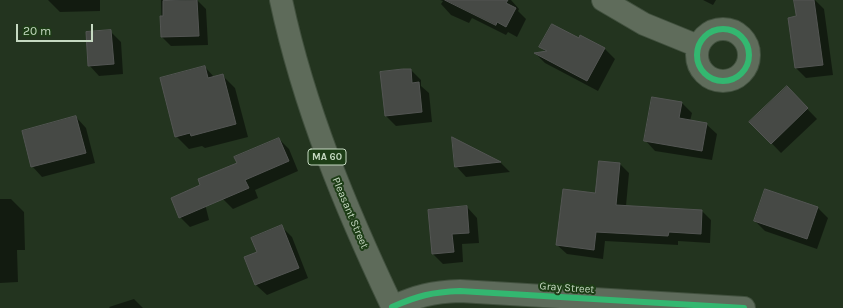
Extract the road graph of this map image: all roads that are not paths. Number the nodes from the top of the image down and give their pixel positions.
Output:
1 (281, 0) edge
2 (603, 0) edge
3 (698, 46) dead end
4 (392, 308) edge
5 (744, 308) edge

1 - 4 main road, Pleasant Street / MA 60
2 - 3 street
4 - 5 street, Gray Street

